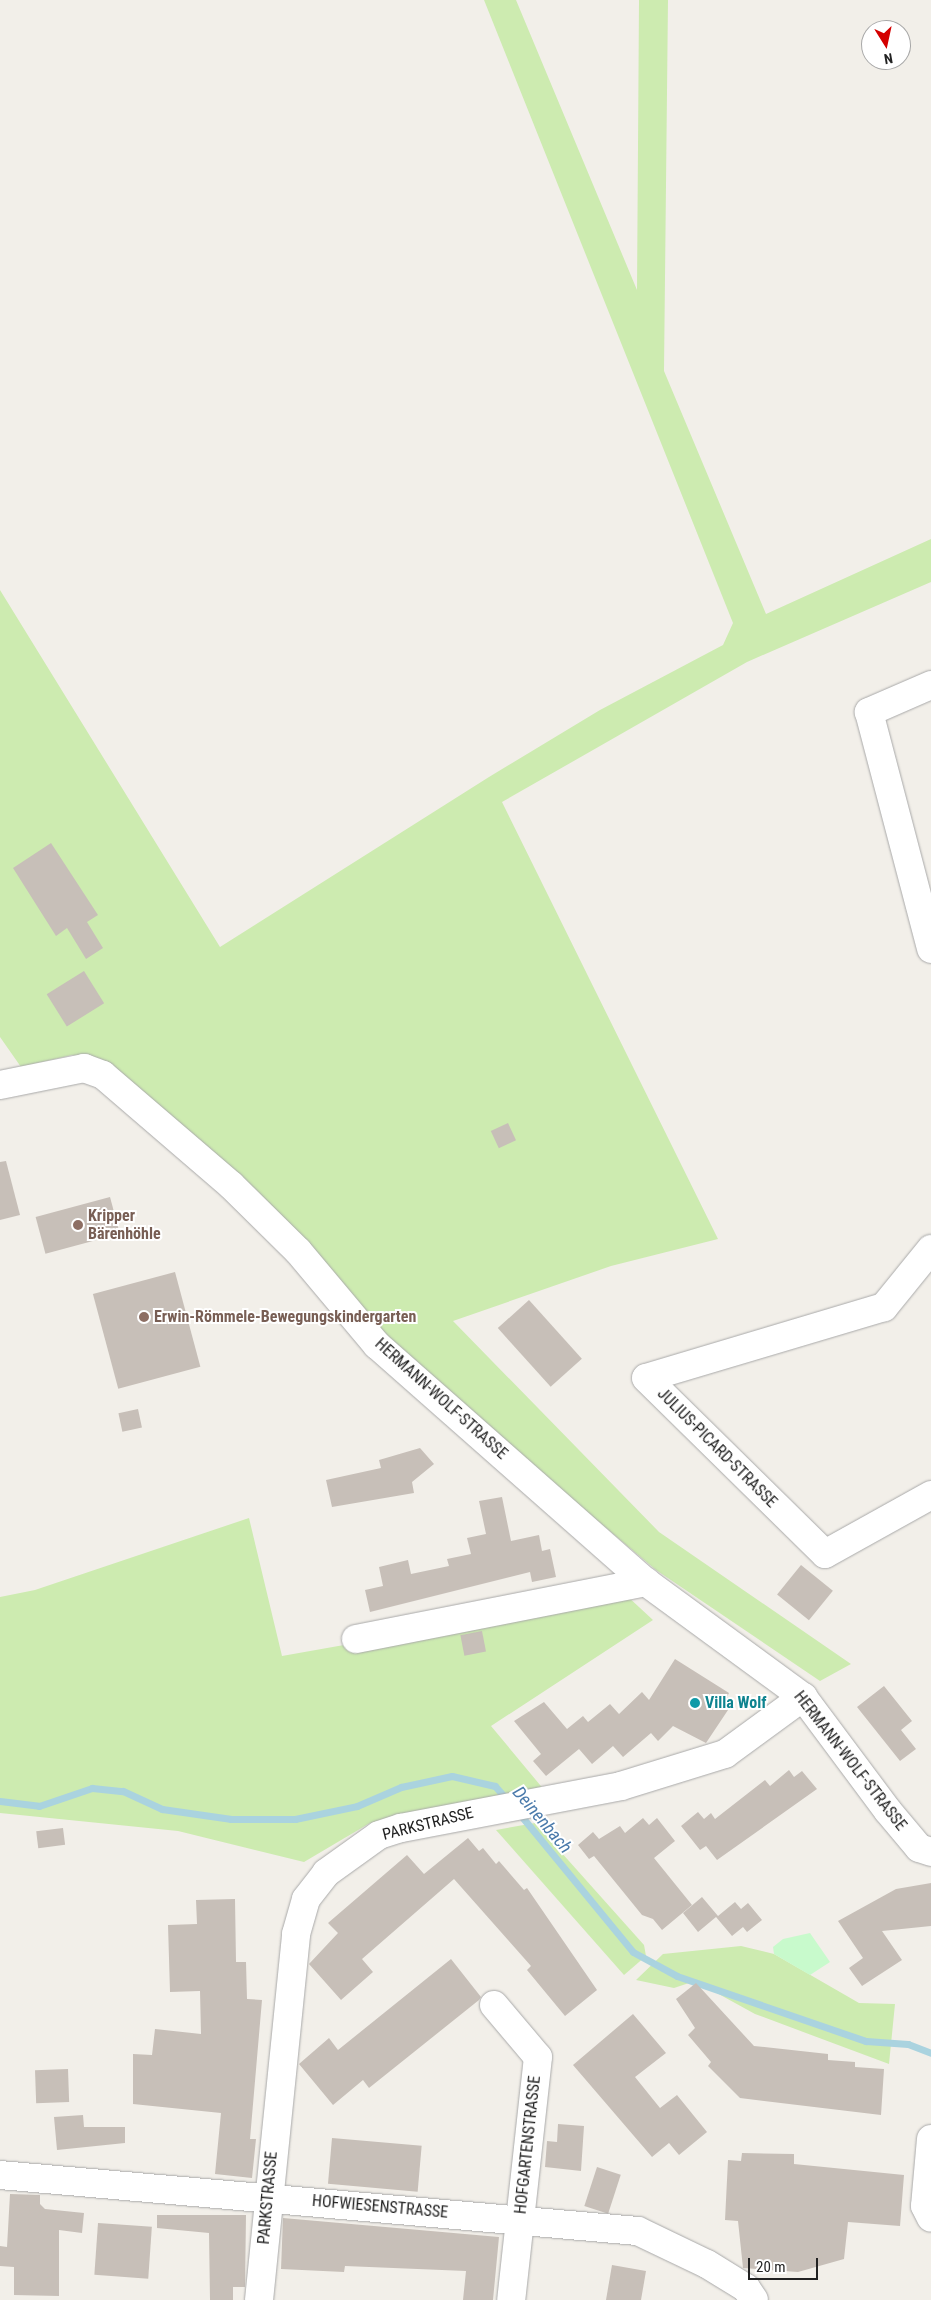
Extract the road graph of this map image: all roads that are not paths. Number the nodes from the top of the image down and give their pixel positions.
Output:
1 (931, 685) edge
2 (931, 949) edge
3 (0, 1085) edge
4 (931, 1249) edge
5 (931, 1495) edge
6 (646, 1582) junction
7 (356, 1639) dead end
8 (803, 1697) junction
9 (931, 1852) edge
10 (494, 2005) dead end
11 (931, 2139) edge
12 (0, 2175) edge
13 (267, 2196) junction
14 (931, 2218) edge
15 (520, 2220) junction
16 (750, 2294) edge
17 (259, 2300) edge
18 (511, 2300) edge

1 - 2 street
3 - 6 street, HERMANN-WOLF-STRASSE
4 - 5 street, JULIUS-PICARD-STRASSE
6 - 7 street
6 - 8 street, HERMANN-WOLF-STRASSE
8 - 9 street, HERMANN-WOLF-STRASSE
8 - 13 street, PARKSTRASSE
10 - 15 street, HOFGARTENSTRASSE
11 - 14 street
12 - 13 street, HOFWIESENSTRASSE
13 - 15 street, HOFWIESENSTRASSE
13 - 17 street, PARKSTRASSE
15 - 16 street, HOFWIESENSTRASSE
15 - 18 street, HOFGARTENSTRASSE

